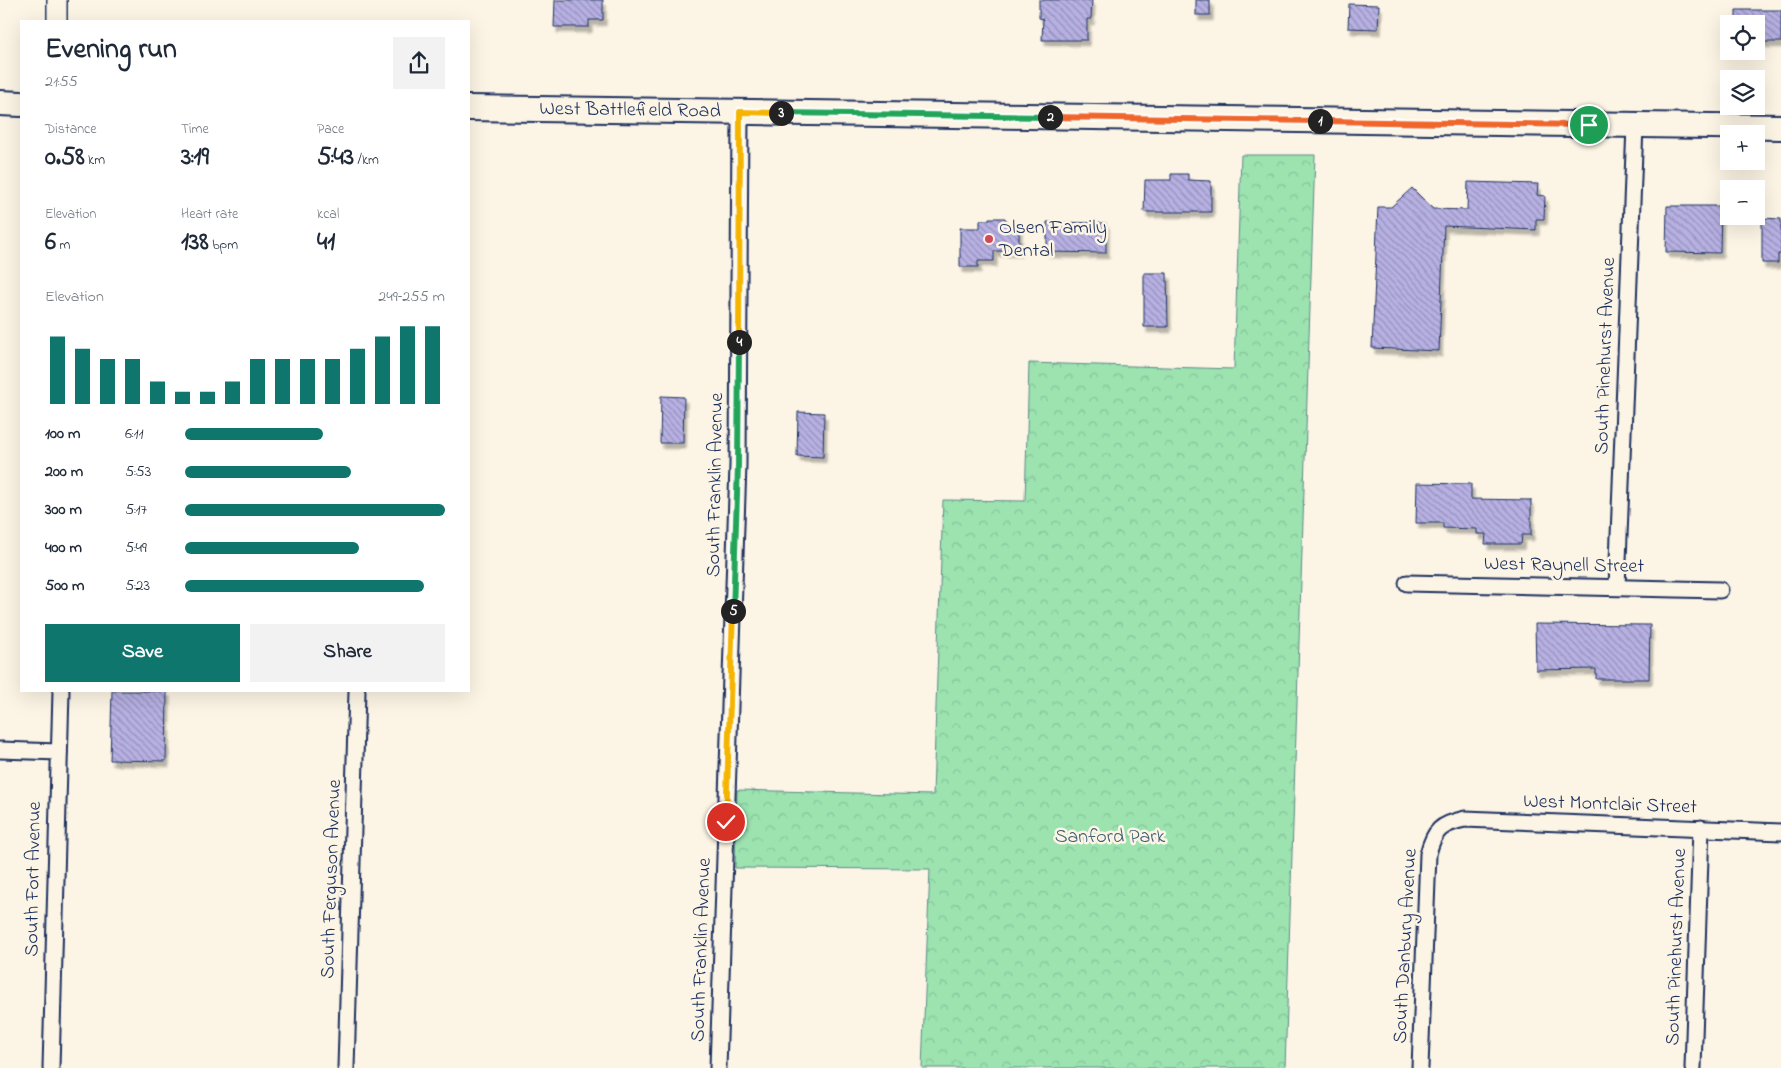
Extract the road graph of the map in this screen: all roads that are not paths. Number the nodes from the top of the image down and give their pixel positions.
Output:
1 (57, 0) edge
2 (57, 20) edge
3 (0, 103) edge
4 (20, 104) edge
5 (470, 108) edge
6 (740, 112) junction
7 (1635, 126) junction
8 (1781, 127) edge
9 (1407, 583) dead end
10 (1618, 587) junction
11 (1720, 590) dead end
12 (61, 692) edge
13 (357, 692) edge
14 (0, 750) edge
15 (59, 752) junction
16 (1701, 828) junction
17 (1438, 829) joint
18 (1781, 832) edge
19 (51, 1068) edge
20 (346, 1068) edge
21 (718, 1068) edge
22 (1420, 1068) edge
23 (1693, 1068) edge

1 - 2 street
3 - 4 main road
5 - 6 main road, West Battlefield Road
6 - 7 main road, West Battlefield Road
6 - 21 street, South Franklin Avenue
7 - 8 main road, West Battlefield Road
7 - 10 street, South Pinehurst Avenue
9 - 10 street, West Raynell Street
10 - 11 street, West Raynell Street
12 - 15 street, South Fort Avenue
13 - 20 street, South Ferguson Avenue
14 - 15 street
15 - 19 street, South Fort Avenue
16 - 17 street, West Montclair Street
16 - 18 street, West Montclair Street
16 - 23 street, South Pinehurst Avenue
17 - 22 street, South Danbury Avenue

